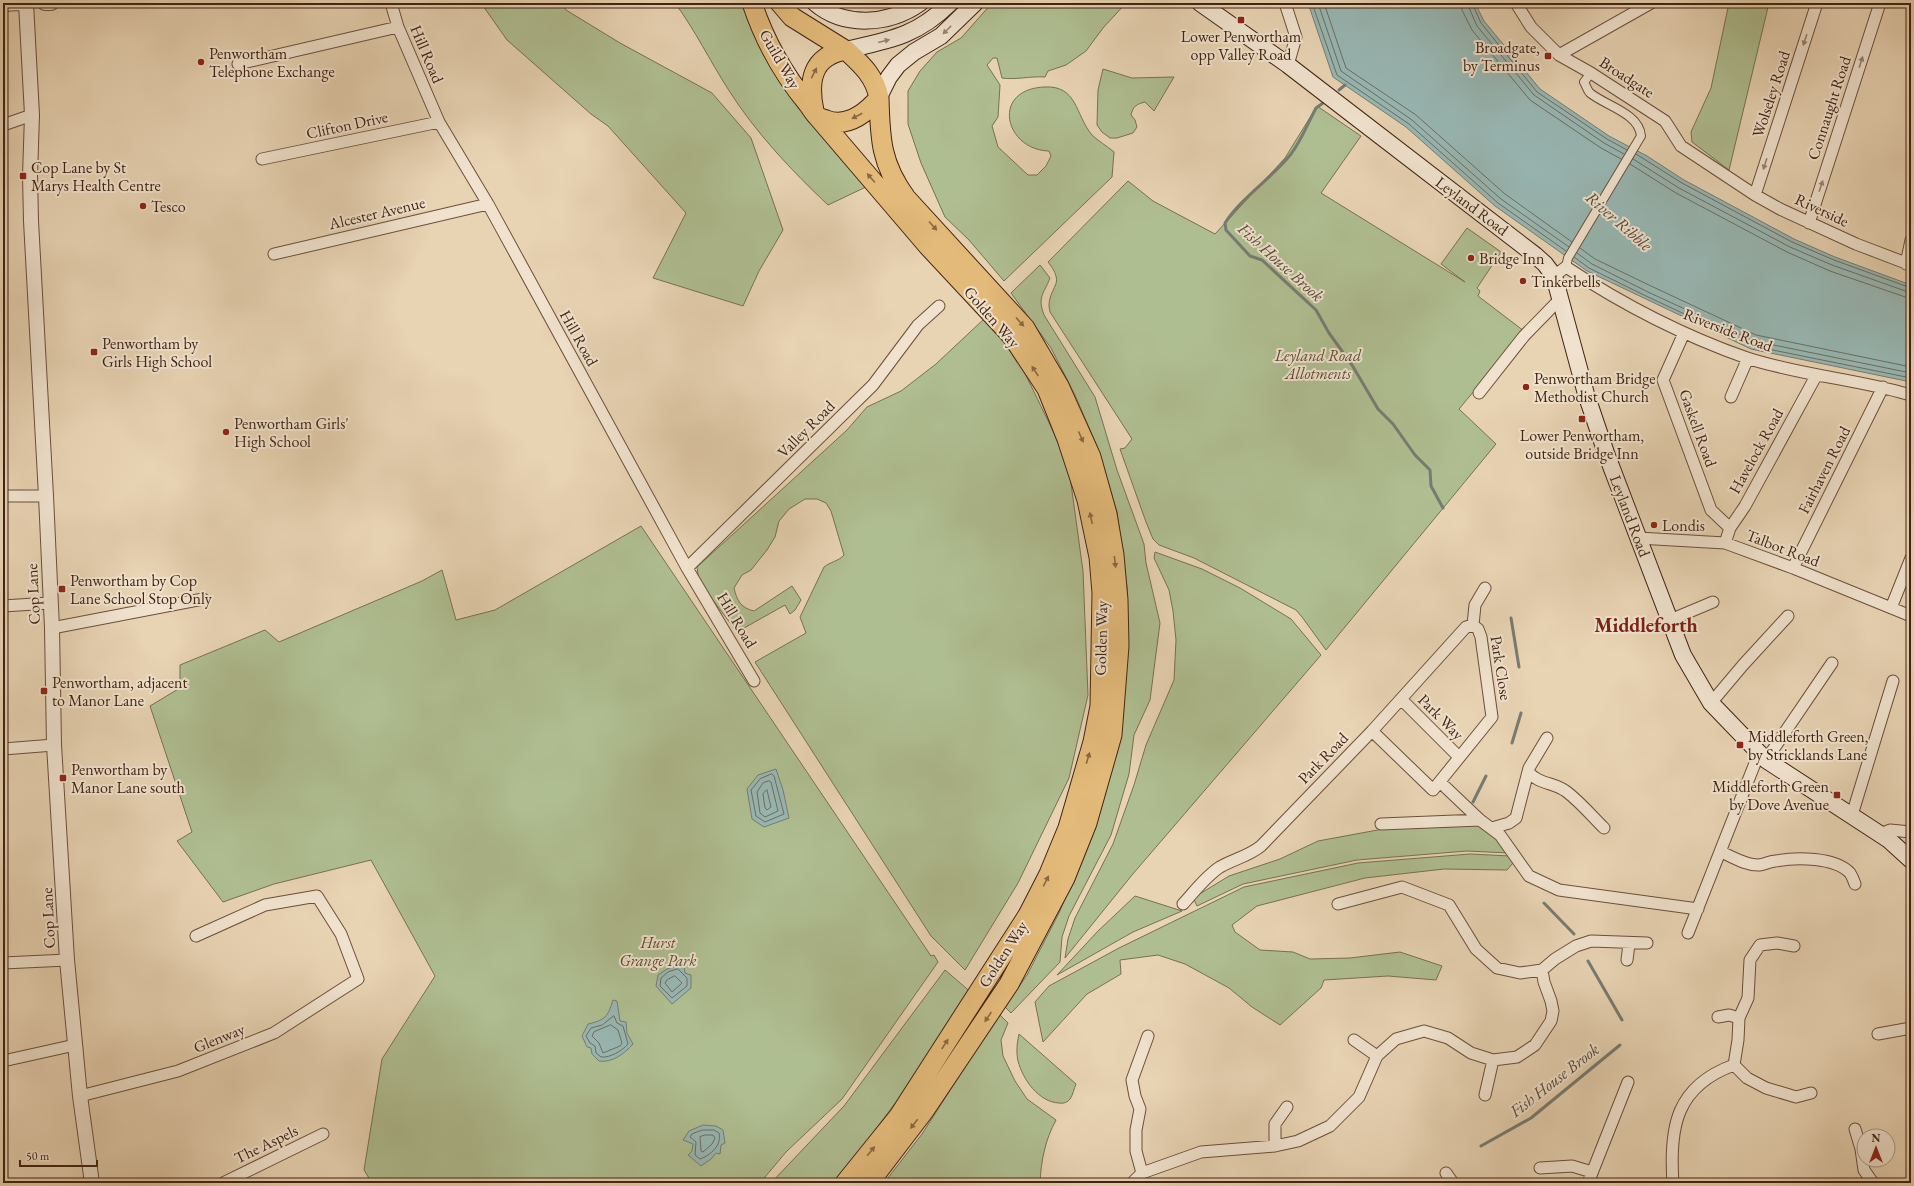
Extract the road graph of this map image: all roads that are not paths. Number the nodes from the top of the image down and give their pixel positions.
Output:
1 (19, 3) edge
2 (26, 3) edge
3 (45, 3) edge
4 (50, 3) edge
5 (391, 3) edge
6 (752, 3) edge
7 (780, 3) edge
8 (815, 3) edge
9 (920, 3) edge
10 (950, 3) edge
11 (975, 3) edge
12 (1200, 3) edge
13 (1284, 3) edge
14 (1516, 3) edge
15 (1651, 3) edge
16 (1817, 3) edge
17 (1880, 3) edge
18 (3, 4) edge
19 (398, 26) junction
20 (845, 50) junction
21 (1559, 55) junction
22 (238, 64) dead end
23 (1288, 65) junction
24 (1591, 73) junction
25 (879, 97) junction
26 (816, 114) junction
27 (32, 116) junction
28 (439, 122) junction
29 (3, 125) edge
30 (262, 159) dead end
31 (1724, 175) joint
32 (1755, 195) junction
33 (488, 204) junction
34 (1809, 223) junction
35 (1911, 240) edge
36 (274, 254) dead end
37 (1908, 265) edge
38 (1563, 267) junction
39 (1560, 299) junction
40 (939, 306) dead end
41 (1684, 333) junction
42 (1748, 358) junction
43 (1816, 376) junction
44 (1883, 387) junction
45 (1479, 393) dead end
46 (1907, 394) dead end
47 (1731, 397) dead end
48 (3, 496) edge
49 (46, 496) junction
50 (1730, 528) junction
51 (1638, 538) junction
52 (1725, 543) junction
53 (1911, 558) edge
54 (687, 568) junction
55 (1793, 568) junction
56 (1485, 588) dead end
57 (203, 599) dead end
58 (1713, 602) dead end
59 (50, 603) junction
60 (3, 606) edge
61 (1891, 608) junction
62 (1788, 616) dead end
63 (1911, 616) edge
64 (1670, 620) junction
65 (1473, 625) junction
66 (52, 628) junction
67 (1832, 663) dead end
68 (754, 681) dead end
69 (1893, 681) dead end
70 (1401, 699) junction
71 (1711, 702) junction
72 (1372, 731) junction
73 (1547, 738) dead end
74 (54, 745) junction
75 (3, 749) edge
76 (1459, 757) junction
77 (1763, 757) junction
78 (1528, 772) junction
79 (1440, 782) junction
80 (1852, 815) junction
81 (1480, 820) junction
82 (1381, 824) dead end
83 (1492, 828) junction
84 (1604, 828) dead end
85 (1911, 832) edge
86 (1880, 834) junction
87 (1721, 852) junction
88 (1911, 860) edge
89 (1855, 884) dead end
90 (1183, 904) dead end
91 (1338, 904) dead end
92 (1698, 909) junction
93 (1688, 933) dead end
94 (196, 936) dead end
95 (1648, 943) dead end
96 (1629, 944) junction
97 (1794, 946) dead end
98 (67, 960) junction
99 (1627, 960) dead end
100 (3, 963) edge
101 (1542, 970) junction
102 (1718, 1017) dead end
103 (1739, 1018) junction
104 (1911, 1028) edge
105 (1878, 1034) dead end
106 (1148, 1036) dead end
107 (1354, 1040) dead end
108 (75, 1045) junction
109 (1377, 1056) junction
110 (1493, 1060) junction
111 (3, 1062) edge
112 (1734, 1065) junction
113 (1628, 1082) dead end
114 (1811, 1093) dead end
115 (1485, 1095) dead end
116 (80, 1096) junction
117 (1287, 1107) dead end
118 (1855, 1129) dead end
119 (323, 1134) dead end
120 (1275, 1146) junction
121 (1540, 1168) dead end
122 (1592, 1172) junction
123 (1142, 1173) junction
124 (1446, 1173) dead end
125 (92, 1183) edge
126 (223, 1183) edge
127 (845, 1183) edge
128 (869, 1183) edge
129 (1132, 1183) edge
130 (1453, 1183) edge
131 (1588, 1183) edge
132 (1673, 1183) edge
133 (1873, 1183) edge

1 - 18 street
2 - 27 street, Cop Lane
3 - 4 street
5 - 19 street, Hill Road
6 - 26 highway, Guild Way
7 - 20 highway, Guild Way
8 - 9 main road
20 -> 10 main road
11 -> 25 main road, Golden Way
12 - 23 main road, Leyland Road
13 - 23 street
14 - 21 street, Broadgate
15 - 21 street
16 -> 32 street, Wolseley Road
34 -> 17 street, Connaught Road
19 - 22 street
19 - 28 street, Hill Road
20 - 25 highway
26 -> 20 highway
21 - 24 street, Broadgate
23 - 38 main road, Leyland Road
24 - 31 street, Broadgate
24 - 38 street
25 -> 26 highway
25 -> 128 highway, Golden Way
127 -> 26 highway, Golden Way
27 - 29 street
27 - 49 street, Cop Lane
28 - 30 street, Clifton Drive
28 - 33 street, Hill Road
31 - 32 street, Riverside
32 - 34 street, Riverside
33 - 36 street, Alcester Avenue
33 - 54 street, Hill Road
34 - 37 street, Riverside
35 - 37 street
38 - 39 main road, Leyland Road
38 - 41 street, Riverside Road
39 - 45 street
39 - 51 main road, Leyland Road
40 - 54 street, Valley Road
41 - 42 street, Riverside Road
41 - 50 street, Gaskell Road
42 - 43 street, Riverside Road
42 - 47 street
43 - 44 street, Riverside Road
43 - 50 street, Havelock Road
44 - 46 street, Riverside Road
44 - 55 street, Fairhaven Road
48 - 49 street
49 - 59 street, Cop Lane
50 - 52 street, Havelock Road
51 - 52 street, Talbot Road
51 - 64 main road, Leyland Road
52 - 55 street, Talbot Road
53 - 61 street
54 - 68 street, Hill Road
55 - 61 street, Talbot Road
56 - 65 street
57 - 66 street
58 - 64 street
59 - 60 street
59 - 66 street, Cop Lane
61 - 63 street, Talbot Road
62 - 71 street
64 - 71 main road, Leyland Road
65 - 70 street, Park Close
65 - 76 street, Park Close
66 - 74 street, Cop Lane
67 - 77 street
69 - 80 street
70 - 72 street, Park Close
70 - 76 street, Park Way
71 - 77 main road, Leyland Road
72 - 79 street, Park Road
72 - 90 street, Park Road
73 - 78 street
74 - 75 street
74 - 98 street, Cop Lane
76 - 79 street, Park Close
77 - 80 main road, Leyland Road
77 - 87 street
78 - 83 street
78 - 84 street
79 - 81 street
80 - 86 main road, Leyland Road
81 - 82 street
81 - 83 street
83 - 92 street
85 - 86 street
86 - 88 main road, Leyland Road
87 - 89 street
87 - 92 street
91 - 101 street
92 - 93 street
94 - 116 street, Glenway
95 - 96 street
96 - 99 street
96 - 101 street
97 - 103 street
98 - 100 street
98 - 108 street, Cop Lane
101 - 110 street
102 - 103 street
103 - 112 street
104 - 105 street
106 - 123 street
107 - 109 street
108 - 111 street
108 - 116 street, Cop Lane
109 - 110 street
109 - 120 street
110 - 115 street
112 - 114 street
112 - 132 street
113 - 122 street
116 - 125 street, Cop Lane
117 - 120 street
118 - 133 street
119 - 126 street, The Aspels
120 - 123 street
121 - 122 street
122 - 131 street
123 - 129 street
124 - 130 street

